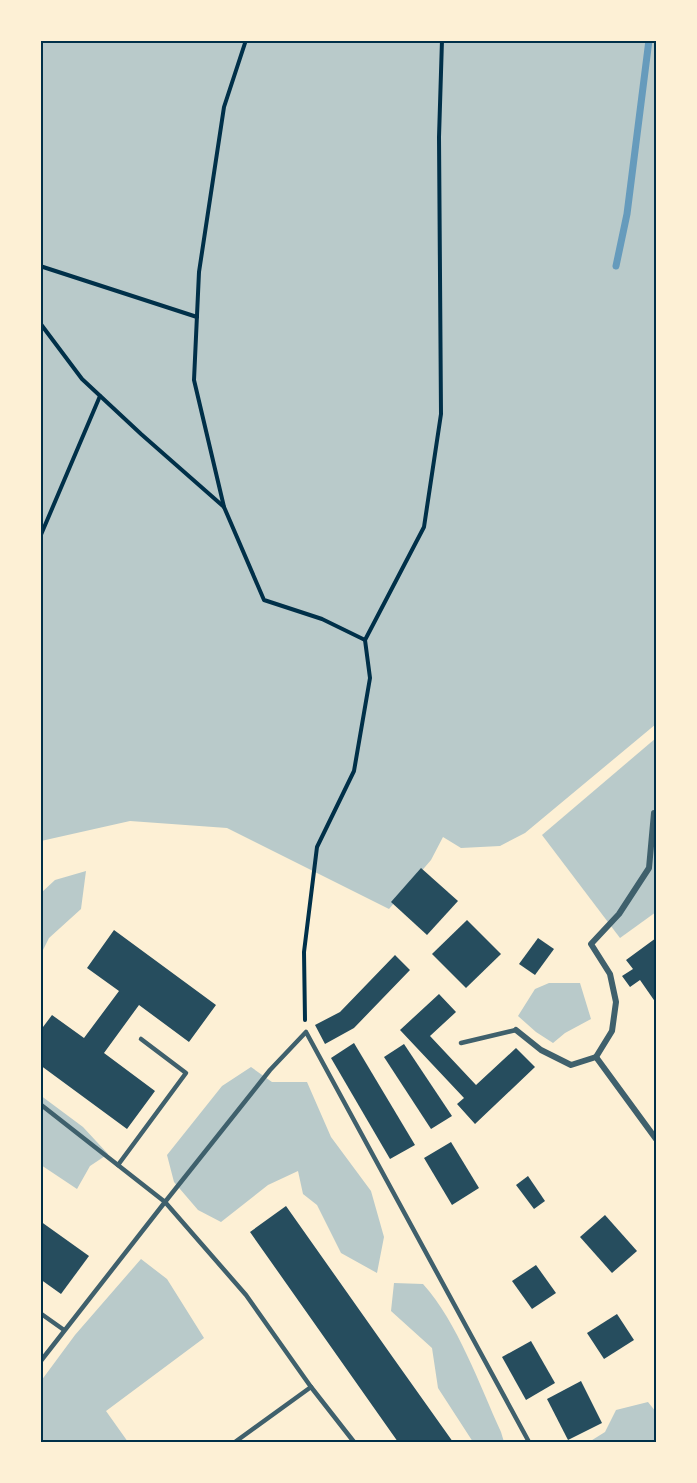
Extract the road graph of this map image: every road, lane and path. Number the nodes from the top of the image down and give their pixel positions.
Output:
1 (246, 40) edge
2 (442, 40) edge
3 (40, 266) edge
4 (197, 317) junction
5 (40, 323) edge
6 (100, 396) junction
7 (224, 507) junction
8 (40, 537) edge
9 (365, 640) junction
10 (654, 813) dead end
11 (516, 1030) joint
12 (306, 1032) junction
13 (141, 1039) dead end
14 (461, 1043) dead end
15 (596, 1057) junction
16 (40, 1104) edge
17 (657, 1139) edge
18 (118, 1165) junction
19 (165, 1202) junction
20 (40, 1313) edge
21 (64, 1330) junction
22 (40, 1362) edge
23 (311, 1387) junction
24 (235, 1443) edge
25 (354, 1443) edge
26 (529, 1443) edge

1 - 4 path
2 - 9 path
3 - 4 path
4 - 7 path
5 - 6 path
6 - 7 path
6 - 8 path
7 - 9 path
9 - 12 path
10 - 15 street
11 - 14 lane
11 - 15 street
12 - 19 lane
12 - 26 lane
13 - 18 lane
15 - 17 street
16 - 18 lane
18 - 19 lane
19 - 21 lane
19 - 23 lane
20 - 21 lane
21 - 22 lane
23 - 24 lane
23 - 25 lane

